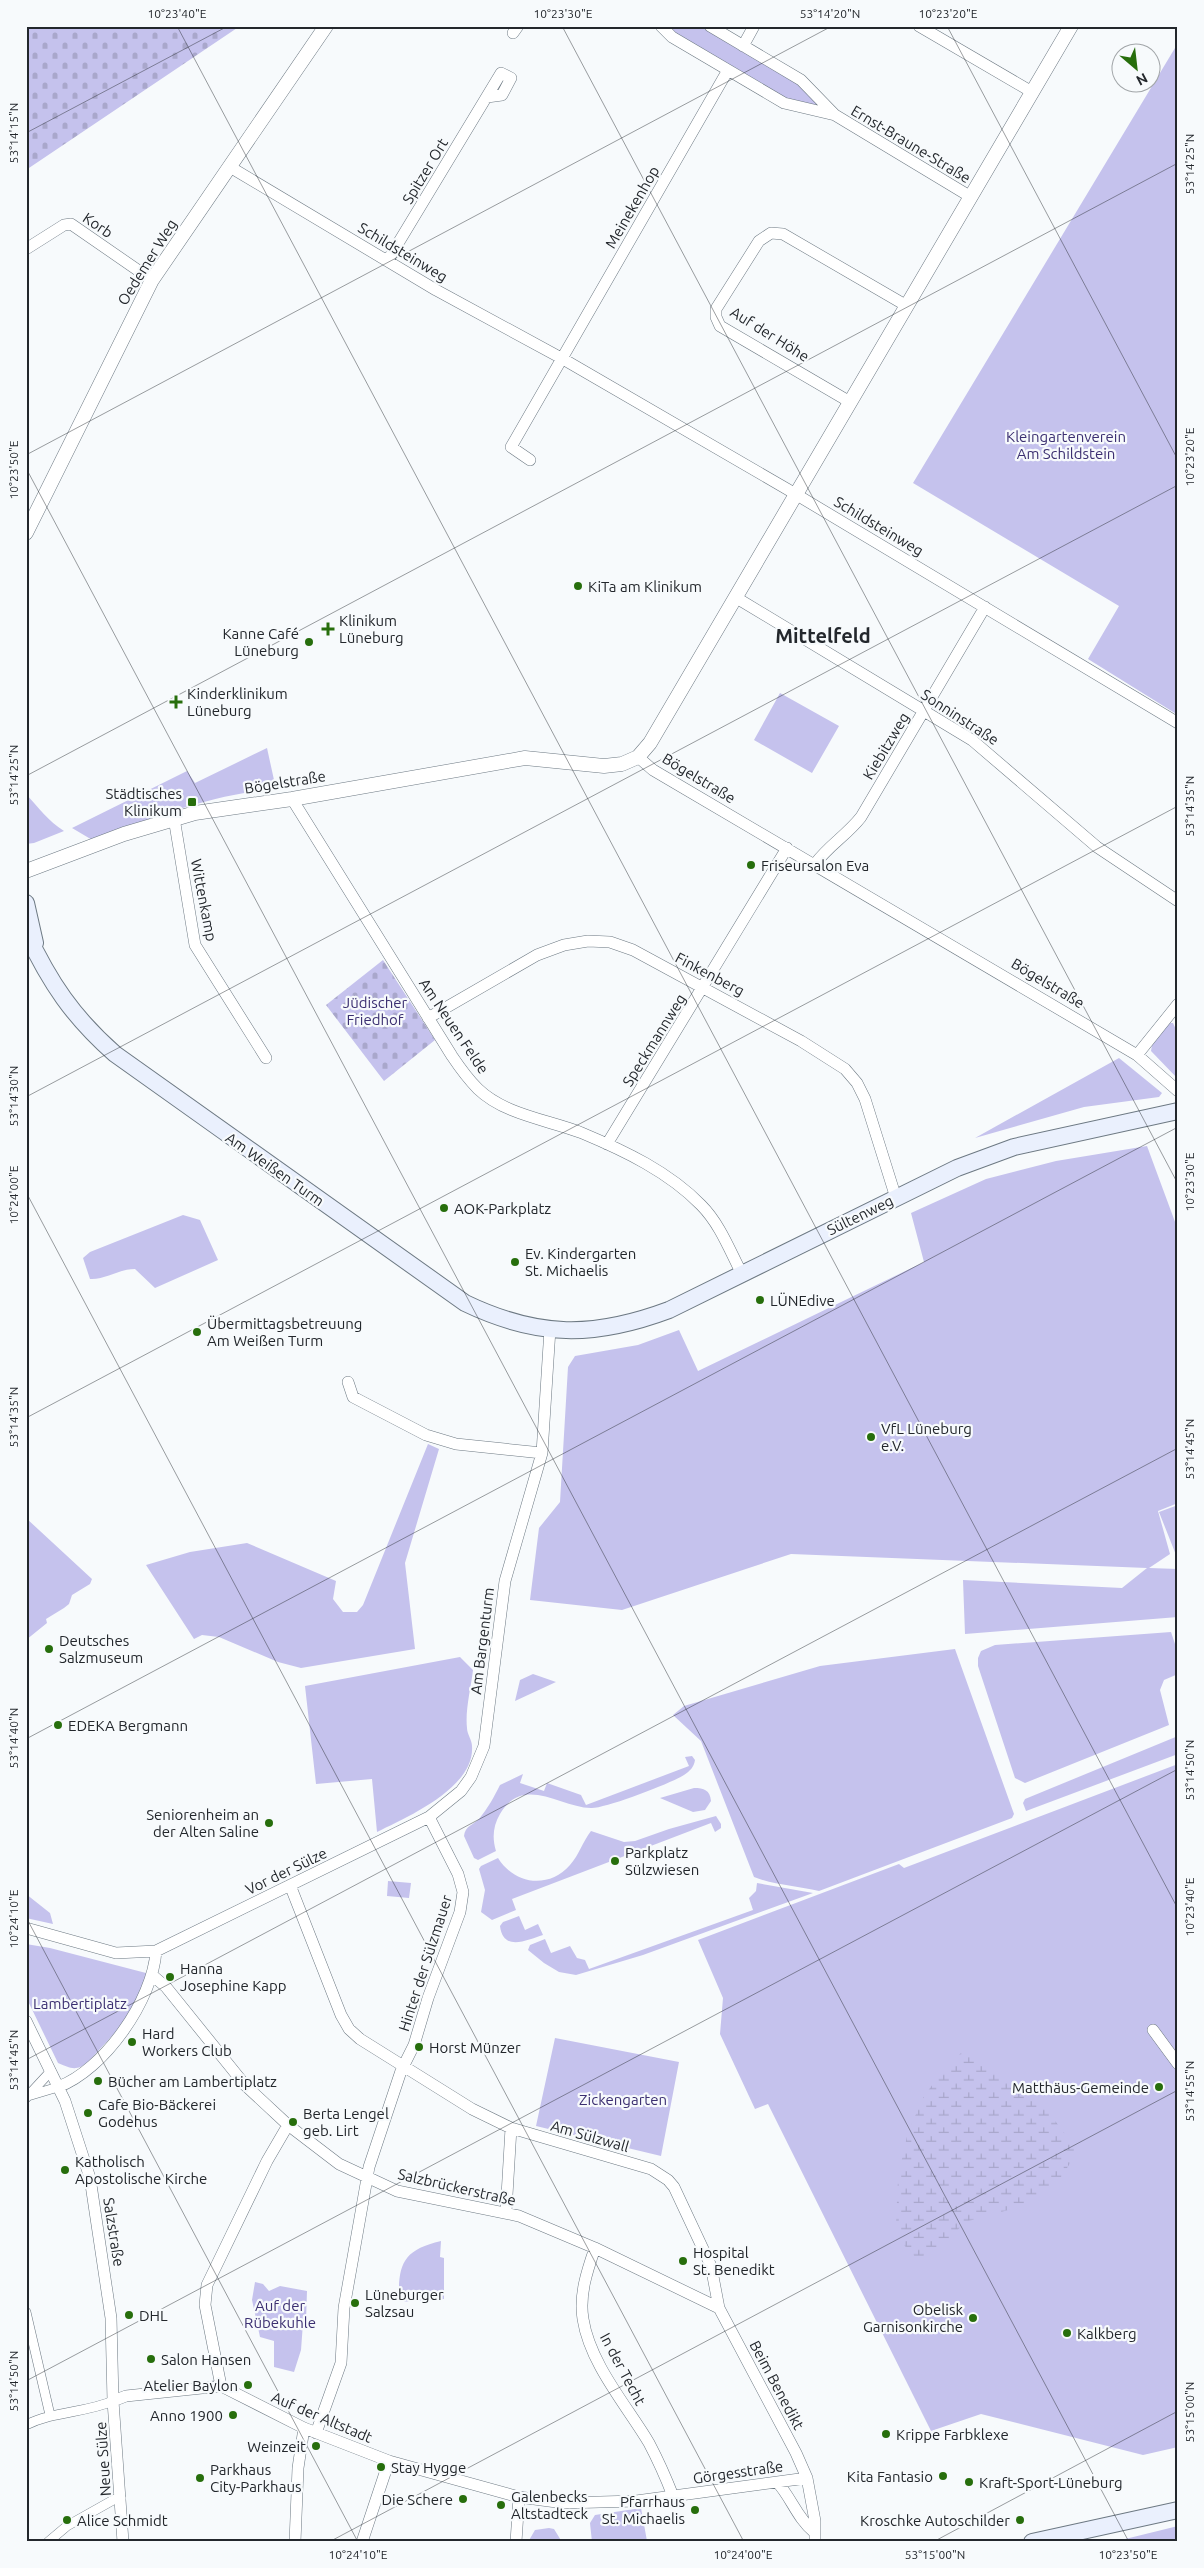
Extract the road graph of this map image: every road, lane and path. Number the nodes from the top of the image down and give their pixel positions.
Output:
1 (326, 26) edge
2 (661, 26) edge
3 (710, 26) edge
4 (754, 26) edge
5 (919, 26) edge
6 (1071, 26) edge
7 (743, 46) junction
8 (728, 70) junction
9 (1032, 92) junction
10 (487, 97) dead end
11 (835, 116) junction
12 (230, 167) junction
13 (971, 197) junction
14 (26, 249) edge
15 (388, 260) junction
16 (152, 280) junction
17 (907, 306) junction
18 (563, 359) junction
19 (850, 402) junction
20 (530, 460) dead end
21 (796, 494) junction
22 (26, 533) edge
23 (735, 597) junction
24 (985, 607) junction
25 (925, 711) junction
26 (1178, 723) edge
27 (638, 756) junction
28 (292, 799) junction
29 (174, 818) junction
30 (787, 848) junction
31 (815, 864) junction
32 (26, 871) edge
33 (1178, 900) edge
34 (26, 903) edge
35 (26, 932) edge
36 (38, 957) junction
37 (704, 988) junction
38 (1178, 1004) edge
39 (428, 1018) junction
40 (1137, 1055) junction
41 (266, 1058) dead end
42 (1178, 1092) edge
43 (1178, 1111) edge
44 (607, 1144) junction
45 (896, 1198) junction
46 (742, 1274) junction
47 (550, 1329) junction
48 (348, 1382) dead end
49 (542, 1453) junction
50 (429, 1817) junction
51 (290, 1885) junction
52 (30, 1930) edge
53 (156, 1951) junction
54 (152, 1975) junction
55 (26, 2021) edge
56 (1153, 2030) dead end
57 (1178, 2064) edge
58 (404, 2065) junction
59 (51, 2071) junction
60 (58, 2087) junction
61 (27, 2097) edge
62 (288, 2125) junction
63 (511, 2128) junction
64 (661, 2174) joint
65 (367, 2177) junction
66 (506, 2212) junction
67 (595, 2248) junction
68 (719, 2308) junction
69 (26, 2312) edge
70 (112, 2374) joint
71 (220, 2386) junction
72 (113, 2401) junction
73 (50, 2415) junction
74 (26, 2425) edge
75 (304, 2428) junction
76 (316, 2433) junction
77 (389, 2461) junction
78 (807, 2478) junction
79 (777, 2482) junction
80 (120, 2494) junction
81 (519, 2496) junction
82 (673, 2496) junction
83 (1178, 2510) edge
84 (814, 2537) edge
85 (48, 2542) edge
86 (124, 2542) edge
87 (295, 2542) edge
88 (362, 2542) edge
89 (516, 2542) edge
90 (1032, 2542) edge

1 - 12 street, Oedemer Weg
2 - 8 street, Ernst-Braune-Straße
3 - 7 street, Ernst-Braune-Straße
4 - 7 street
5 - 9 street
6 - 9 street
7 - 11 street, Ernst-Braune-Straße
8 - 11 street, Ernst-Braune-Straße
8 - 18 street, Meinekenhop
9 - 13 street
10 - 15 street, Spitzer Ort
11 - 13 street, Ernst-Braune-Straße
12 - 15 street, Schildsteinweg
12 - 16 street, Oedemer Weg
13 - 17 street
14 - 16 street, Korb
15 - 18 street, Schildsteinweg
16 - 22 street, Oedemer Weg
17 - 19 street
17 - 19 street, Auf der Höhe
18 - 20 street
18 - 21 street, Schildsteinweg
19 - 21 street
21 - 23 street
21 - 24 street, Schildsteinweg
23 - 25 street, Sonninstraße
23 - 27 street
24 - 25 street, Kiebitzweg
24 - 26 street, Schildsteinweg
25 - 31 street, Kiebitzweg
25 - 33 street, Sonninstraße
27 - 28 street, Bögelstraße
27 - 30 street, Bögelstraße
28 - 29 street, Bögelstraße
28 - 39 street, Am Neuen Felde
29 - 32 street, Bögelstraße
29 - 41 street, Wittenkamp
30 - 31 street, Bögelstraße
30 - 37 street, Speckmannweg
31 - 40 street, Bögelstraße
34 - 36 main road, Am Weißen Turm
35 - 36 main road, Am Weißen Turm
36 - 47 main road, Am Weißen Turm
37 - 39 street, Finkenberg
37 - 44 street, Speckmannweg
37 - 45 street, Finkenberg
38 - 40 street
39 - 44 street, Am Neuen Felde
40 - 42 street, Bögelstraße
43 - 45 main road, Sültenweg
44 - 46 street, Am Neuen Felde
45 - 46 main road, Sültenweg
46 - 47 main road, Sültenweg
47 - 49 street, Am Bargenturm
48 - 49 street
49 - 50 street, Am Bargenturm
50 - 51 street, Vor der Sülze
50 - 58 street, Hinter der Sülzmauer
51 - 53 street, Vor der Sülze
51 - 58 street
52 - 53 street
53 - 54 street
54 - 60 street
54 - 62 street, Salzbrückerstraße
55 - 59 street, Salzstraße
56 - 57 street
58 - 63 street
58 - 65 street, Hinter der Sülzmauer
59 - 60 street, Salzstraße
59 - 61 street
60 - 61 street
60 - 70 street, Salzstraße
62 - 65 street, Salzbrückerstraße
62 - 71 street
63 - 64 street, Am Sülzwall
63 - 66 street
64 - 68 street, Beim Benedikt
65 - 66 street, Salzbrückerstraße
65 - 76 street, Hinter der Sülzmauer
66 - 67 street, Salzbrückerstraße
67 - 68 street
67 - 82 street, In der Techt
68 - 78 street, Beim Benedikt
69 - 73 street
70 - 72 street, Neue Sülze
71 - 72 street
71 - 75 street, Auf der Altstadt
72 - 73 street
72 - 80 street, Neue Sülze
73 - 74 street
75 - 76 street, Auf der Altstadt
75 - 87 street
76 - 77 street, Auf der Altstadt
77 - 81 street, Auf der Altstadt
77 - 88 street
78 - 79 street, Görgesstraße
78 - 84 street, Beim Benedikt
79 - 82 street, Görgesstraße
79 - 84 street
80 - 85 street
80 - 86 street, Neue Sülze
81 - 82 street, Görgesstraße
81 - 89 street
83 - 90 main road

